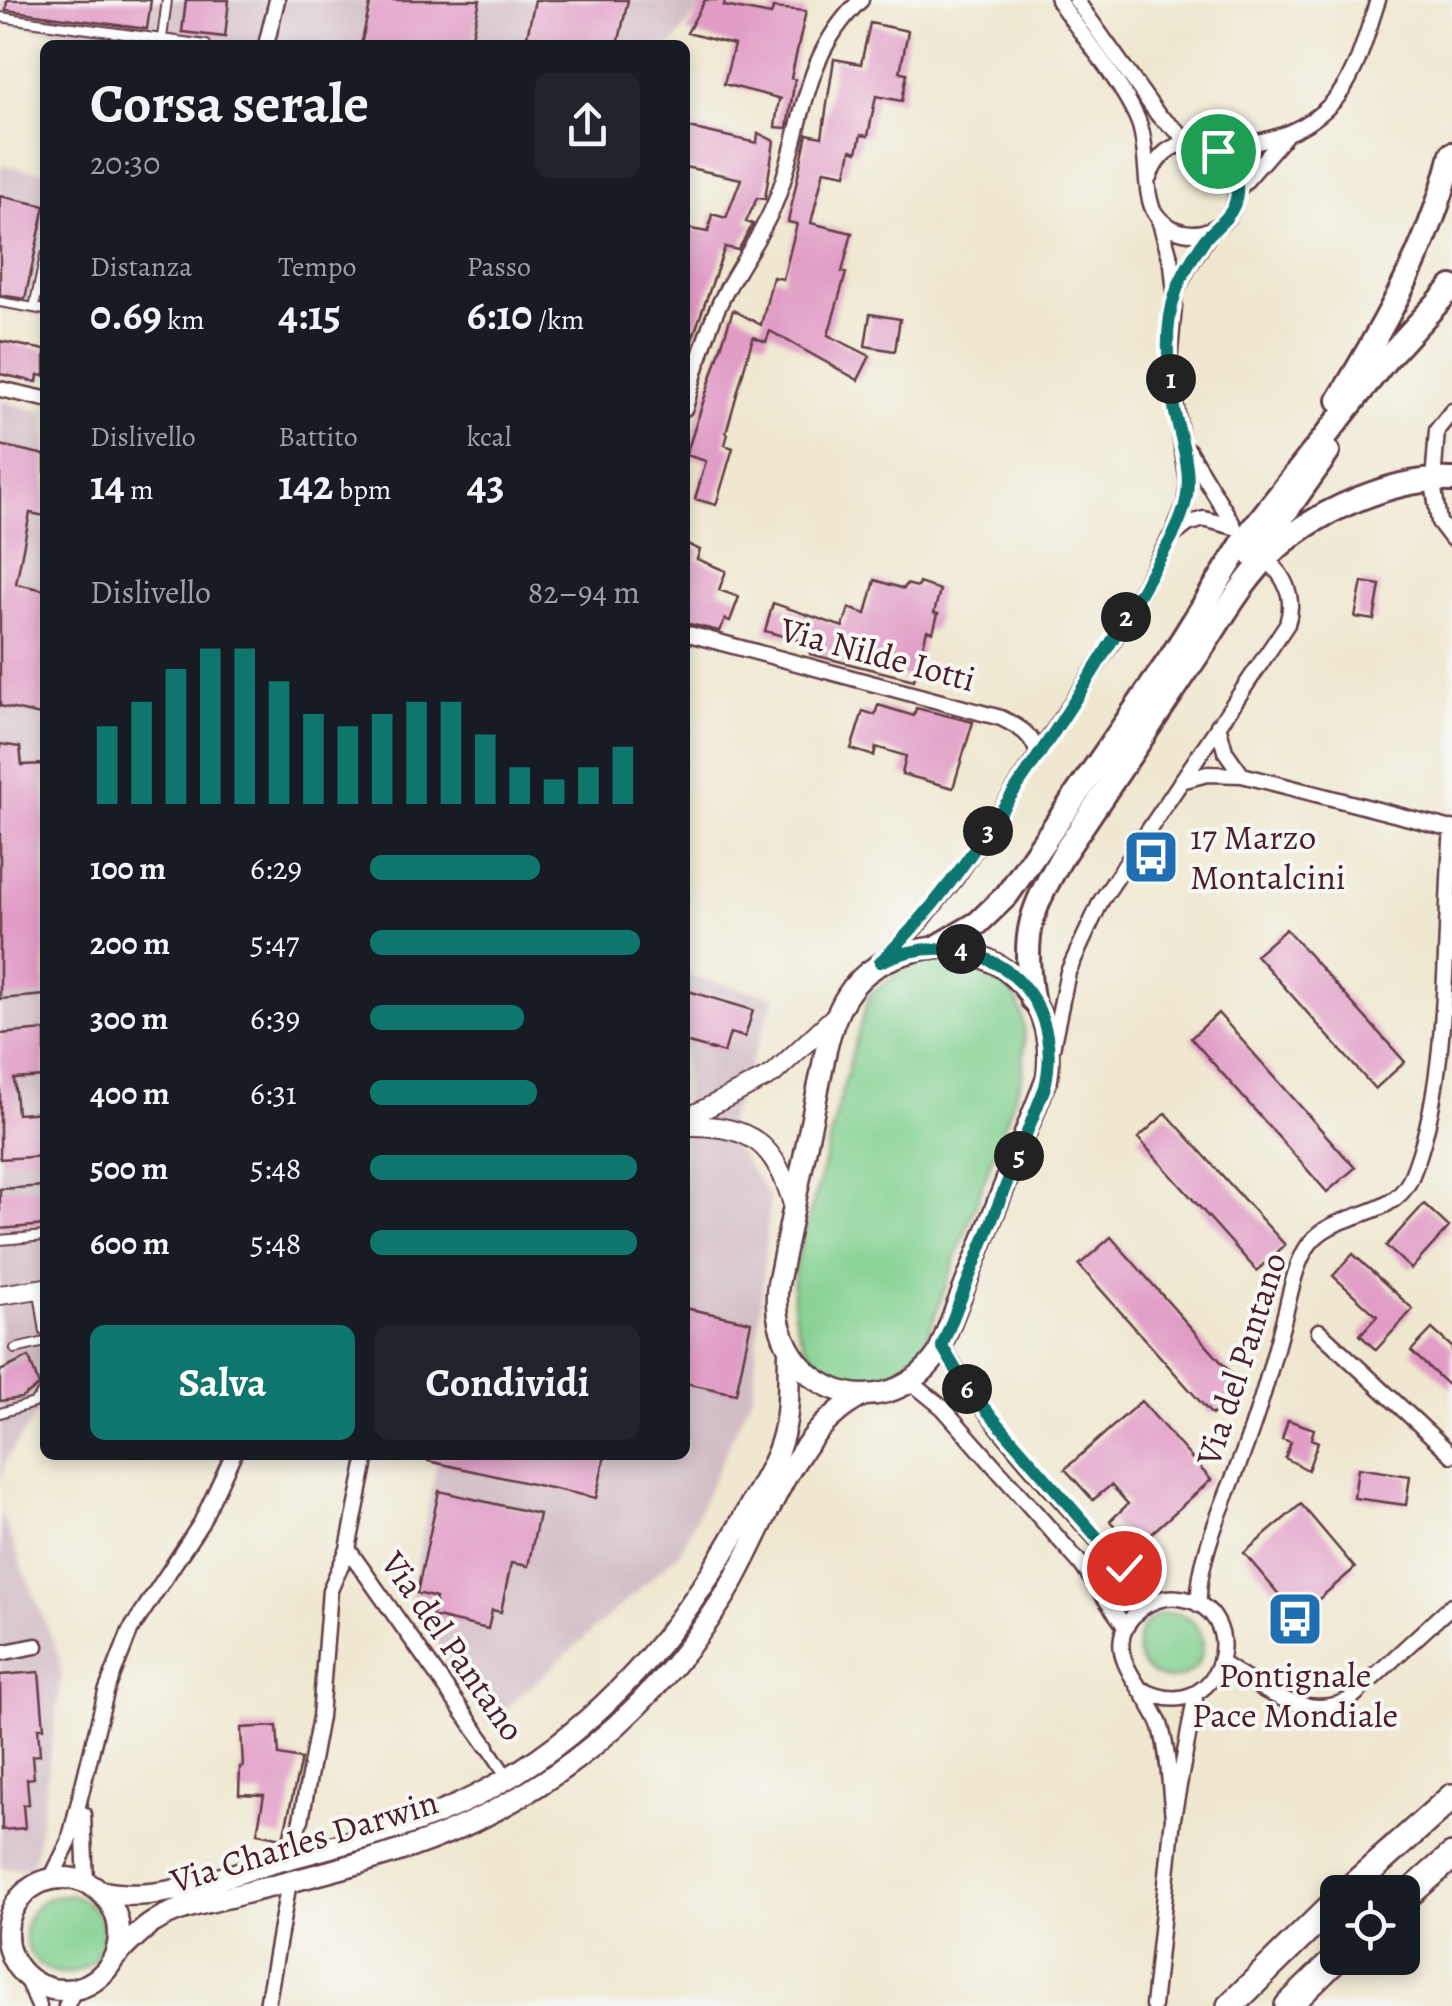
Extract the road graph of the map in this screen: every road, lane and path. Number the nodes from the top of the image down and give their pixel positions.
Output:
1 (166, 0) edge
2 (277, 0) edge
3 (861, 0) edge
4 (1058, 0) edge
5 (1076, 0) edge
6 (1378, 0) edge
7 (0, 17) edge
8 (162, 38) junction
9 (175, 40) edge
10 (267, 40) edge
11 (1286, 135) junction
12 (1200, 145) junction
13 (1452, 154) edge
14 (1149, 176) junction
15 (1237, 192) junction
16 (1159, 218) junction
17 (1214, 228) junction
18 (40, 280) edge
19 (1452, 287) edge
20 (1175, 294) junction
21 (0, 302) edge
22 (1452, 303) edge
23 (34, 308) junction
24 (40, 309) edge
25 (0, 389) edge
26 (690, 393) edge
27 (40, 398) edge
28 (1452, 412) edge
29 (1184, 443) junction
30 (1296, 470) junction
31 (1440, 479) edge
32 (1170, 538) junction
33 (1452, 539) edge
34 (1274, 568) dead end
35 (1227, 609) junction
36 (690, 634) edge
37 (1218, 726) junction
38 (1038, 756) junction
39 (1242, 775) junction
40 (1181, 781) junction
41 (1452, 829) edge
42 (936, 946) junction
43 (880, 962) junction
44 (1032, 999) junction
45 (837, 1013) junction
46 (1448, 1054) edge
47 (1049, 1063) junction
48 (690, 1119) edge
49 (690, 1123) edge
50 (794, 1208) junction
51 (40, 1236) edge
52 (0, 1240) edge
53 (40, 1289) edge
54 (0, 1295) edge
55 (1319, 1331) dead end
56 (40, 1343) edge
57 (942, 1346) junction
58 (15, 1350) dead end
59 (789, 1352) junction
60 (911, 1382) junction
61 (864, 1395) junction
62 (40, 1396) edge
63 (0, 1413) edge
64 (1452, 1456) edge
65 (231, 1460) edge
66 (366, 1460) edge
67 (348, 1549) junction
68 (1153, 1601) junction
69 (1199, 1604) junction
70 (1452, 1605) edge
71 (1126, 1628) junction
72 (36, 1646) dead end
73 (0, 1653) edge
74 (1220, 1663) junction
75 (1142, 1690) junction
76 (1196, 1693) junction
77 (487, 1746) joint
78 (508, 1778) junction
79 (83, 1783) junction
80 (1452, 1797) edge
81 (1173, 1818) junction
82 (301, 1820) joint
83 (1452, 1856) edge
84 (293, 1857) junction
85 (1365, 1875) edge
86 (51, 1880) junction
87 (289, 1882) junction
88 (1420, 1884) edge
89 (92, 1887) junction
90 (6, 1914) edge
91 (1320, 1918) edge
92 (115, 1957) junction
93 (14, 1968) edge
94 (1320, 1975) edge
95 (71, 1998) edge
96 (39, 2006) edge
97 (267, 2006) edge
98 (1154, 2006) edge
99 (1230, 2006) edge
100 (1288, 2006) edge

1 - 8 lane
2 - 10 street
3 - 26 street
4 - 14 street
5 - 12 street
6 - 11 street
7 - 8 lane
8 - 9 lane
11 - 12 street
11 - 15 street
12 - 14 street
12 - 15 street
13 - 30 highway
14 - 16 street
15 - 17 street
16 - 17 street
16 - 20 street
17 - 20 street
18 - 23 lane
19 - 30 highway
20 - 29 street
21 - 23 lane
22 - 35 highway
23 - 24 lane
25 - 27 street
28 - 31 street
29 - 32 street
29 - 32 street
30 - 42 highway
31 - 33 street
31 - 35 highway
32 - 38 street
34 - 37 street
35 - 44 highway
36 - 38 street, Via Nilde Iotti
37 - 39 street
37 - 40 street
38 - 43 street
39 - 40 street, Via del Pantano
39 - 41 street, Via del Pantano
40 - 47 street
41 - 46 street, Via del Pantano
42 - 43 main road
42 - 44 main road
43 - 45 main road
44 - 47 main road
45 - 48 street
45 - 50 main road, Via Charles Darwin
46 - 69 street, Via del Pantano
47 - 57 main road
49 - 50 street
50 - 59 main road, Via Charles Darwin
51 - 52 lane
53 - 54 street
55 - 64 street
56 - 58 lane
57 - 60 main road
57 - 68 street
59 - 61 main road
59 - 78 main road, Via Charles Darwin
60 - 61 main road
60 - 71 street
61 - 87 main road, Via Charles Darwin
62 - 63 lane
65 - 79 street
66 - 67 street
67 - 77 street, Via del Pantano
67 - 82 street
68 - 69 street
68 - 71 street
69 - 74 street
70 - 74 street
71 - 75 street
72 - 73 street
74 - 76 street
75 - 76 street
75 - 81 street
76 - 81 street
77 - 78 street, Via del Pantano
78 - 84 main road, Via Charles Darwin
79 - 86 street
79 - 89 street
80 - 85 highway
81 - 98 street
82 - 84 street
83 - 88 highway
84 - 89 main road, Via Charles Darwin
86 - 89 main road, Via Charles Darwin
86 - 90 main road
87 - 92 main road, Via Charles Darwin
87 - 97 street
89 - 92 main road
90 - 93 main road
91 - 99 highway
92 - 95 main road, Via Charles Darwin
93 - 95 main road, Via Charles Darwin
93 - 96 street
94 - 100 highway

